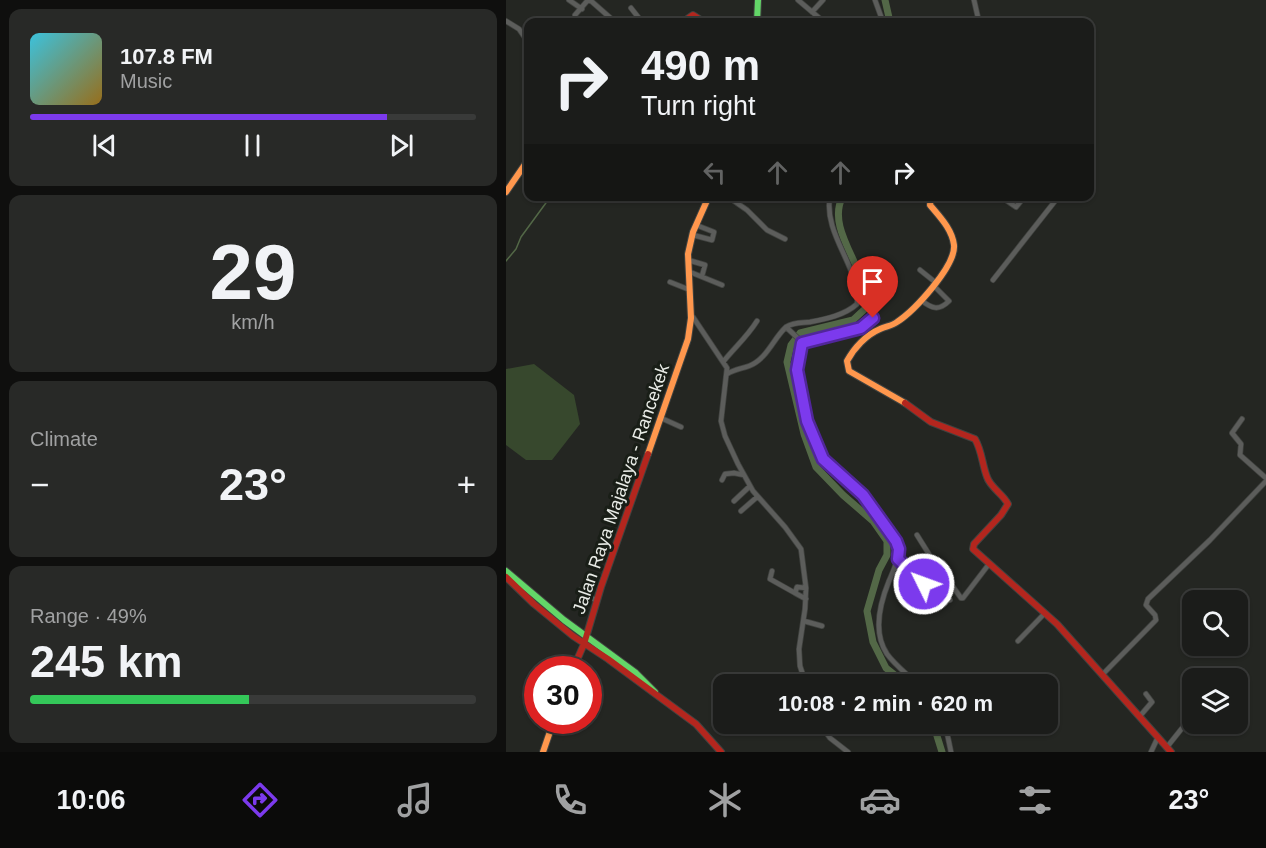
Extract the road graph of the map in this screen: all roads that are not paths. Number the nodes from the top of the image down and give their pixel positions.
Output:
1 (569, 0) edge
2 (589, 0) edge
3 (758, 0) edge
4 (798, 0) edge
5 (823, 0) edge
6 (875, 0) edge
7 (974, 0) edge
8 (632, 8) dead end
9 (582, 9) junction
10 (812, 12) junction
11 (575, 15) dead end
12 (610, 18) edge
13 (639, 18) edge
14 (758, 18) edge
15 (819, 18) edge
16 (882, 18) edge
17 (977, 18) edge
18 (506, 21) edge
19 (524, 36) edge
20 (524, 166) edge
21 (506, 192) edge
22 (707, 201) edge
23 (734, 201) edge
24 (830, 201) edge
25 (930, 201) edge
26 (1007, 201) edge
27 (1020, 201) edge
28 (1055, 201) edge
29 (696, 225) junction
30 (693, 235) junction
31 (785, 239) dead end
32 (689, 260) junction
33 (920, 270) dead end
34 (690, 272) junction
35 (702, 276) junction
36 (993, 280) dead end
37 (670, 282) dead end
38 (934, 283) junction
39 (722, 285) dead end
40 (690, 290) junction
41 (921, 300) junction
42 (693, 317) junction
43 (873, 318) dead end
44 (758, 321) dead end
45 (786, 328) junction
46 (801, 343) junction
47 (723, 362) junction
48 (727, 374) junction
49 (660, 418) junction
50 (1242, 419) dead end
51 (681, 428) dead end
52 (744, 476) junction
53 (1266, 479) edge
54 (722, 480) dead end
55 (750, 486) junction
56 (757, 497) junction
57 (734, 501) dead end
58 (741, 511) dead end
59 (917, 535) dead end
60 (1210, 540) junction
61 (1216, 546) dead end
62 (898, 559) junction
63 (989, 564) junction
64 (506, 571) edge
65 (772, 572) dead end
66 (506, 577) edge
67 (930, 579) junction
68 (942, 587) junction
69 (806, 588) junction
70 (580, 590) dead end
71 (796, 593) junction
72 (806, 599) junction
73 (950, 600) dead end
74 (597, 601) junction
75 (1045, 612) junction
76 (804, 621) junction
77 (822, 626) dead end
78 (586, 636) junction
79 (1018, 641) dead end
80 (584, 644) junction
81 (579, 656) edge
82 (803, 674) edge
83 (907, 674) edge
84 (1102, 675) junction
85 (1146, 694) dead end
86 (658, 695) junction
87 (1140, 716) junction
88 (1182, 730) edge
89 (549, 734) edge
90 (827, 734) edge
91 (947, 734) edge
92 (1158, 737) junction
93 (1169, 749) edge
94 (543, 752) edge
95 (721, 752) edge
96 (848, 752) edge
97 (951, 752) edge
98 (1151, 752) edge

1 - 9 street
2 - 9 street
2 - 12 street
3 - 14 main road
4 - 10 street
5 - 10 street
6 - 16 street
7 - 17 street
8 - 13 street
9 - 11 street
10 - 15 street
18 - 19 street
20 - 21 main road
22 - 29 main road
23 - 31 street
24 - 45 street
25 - 38 main road
26 - 27 street
28 - 36 street
29 - 30 main road
29 - 30 street
30 - 32 main road
32 - 34 main road
32 - 35 street
33 - 38 street
34 - 35 street
34 - 40 main road
35 - 39 street
37 - 40 street
38 - 41 main road
38 - 41 street
40 - 42 main road
41 - 63 main road
42 - 47 street
42 - 49 main road, Jalan Raya Majalaya - Rancekek
43 - 46 street
44 - 47 street
45 - 46 street
45 - 48 street
46 - 62 street
47 - 48 street
48 - 52 street
49 - 51 street
49 - 74 main road, Jalan Raya Majalaya - Rancekek
50 - 53 street
52 - 54 street
52 - 55 street
53 - 60 street
55 - 56 street
55 - 57 street
56 - 58 street
56 - 69 street
59 - 67 street
60 - 61 street
60 - 84 street
62 - 67 street
62 - 83 street
63 - 68 street
63 - 75 main road
64 - 78 main road
65 - 71 street
66 - 80 main road
67 - 68 street
68 - 73 street
69 - 71 street
69 - 72 street
70 - 74 street
71 - 72 street
72 - 76 street
74 - 78 main road, Jalan Raya Majalaya - Rancekek
75 - 79 street
75 - 84 main road
76 - 77 street
76 - 82 street
78 - 80 main road, Jalan Raya Majalaya - Rancekek
78 - 86 main road
80 - 81 main road, Jalan Raya Majalaya - Rancekek
80 - 86 main road
84 - 87 main road
85 - 87 street
86 - 95 main road
87 - 92 main road
88 - 93 street
89 - 94 main road
90 - 96 street
91 - 97 street
92 - 93 main road
92 - 98 street

